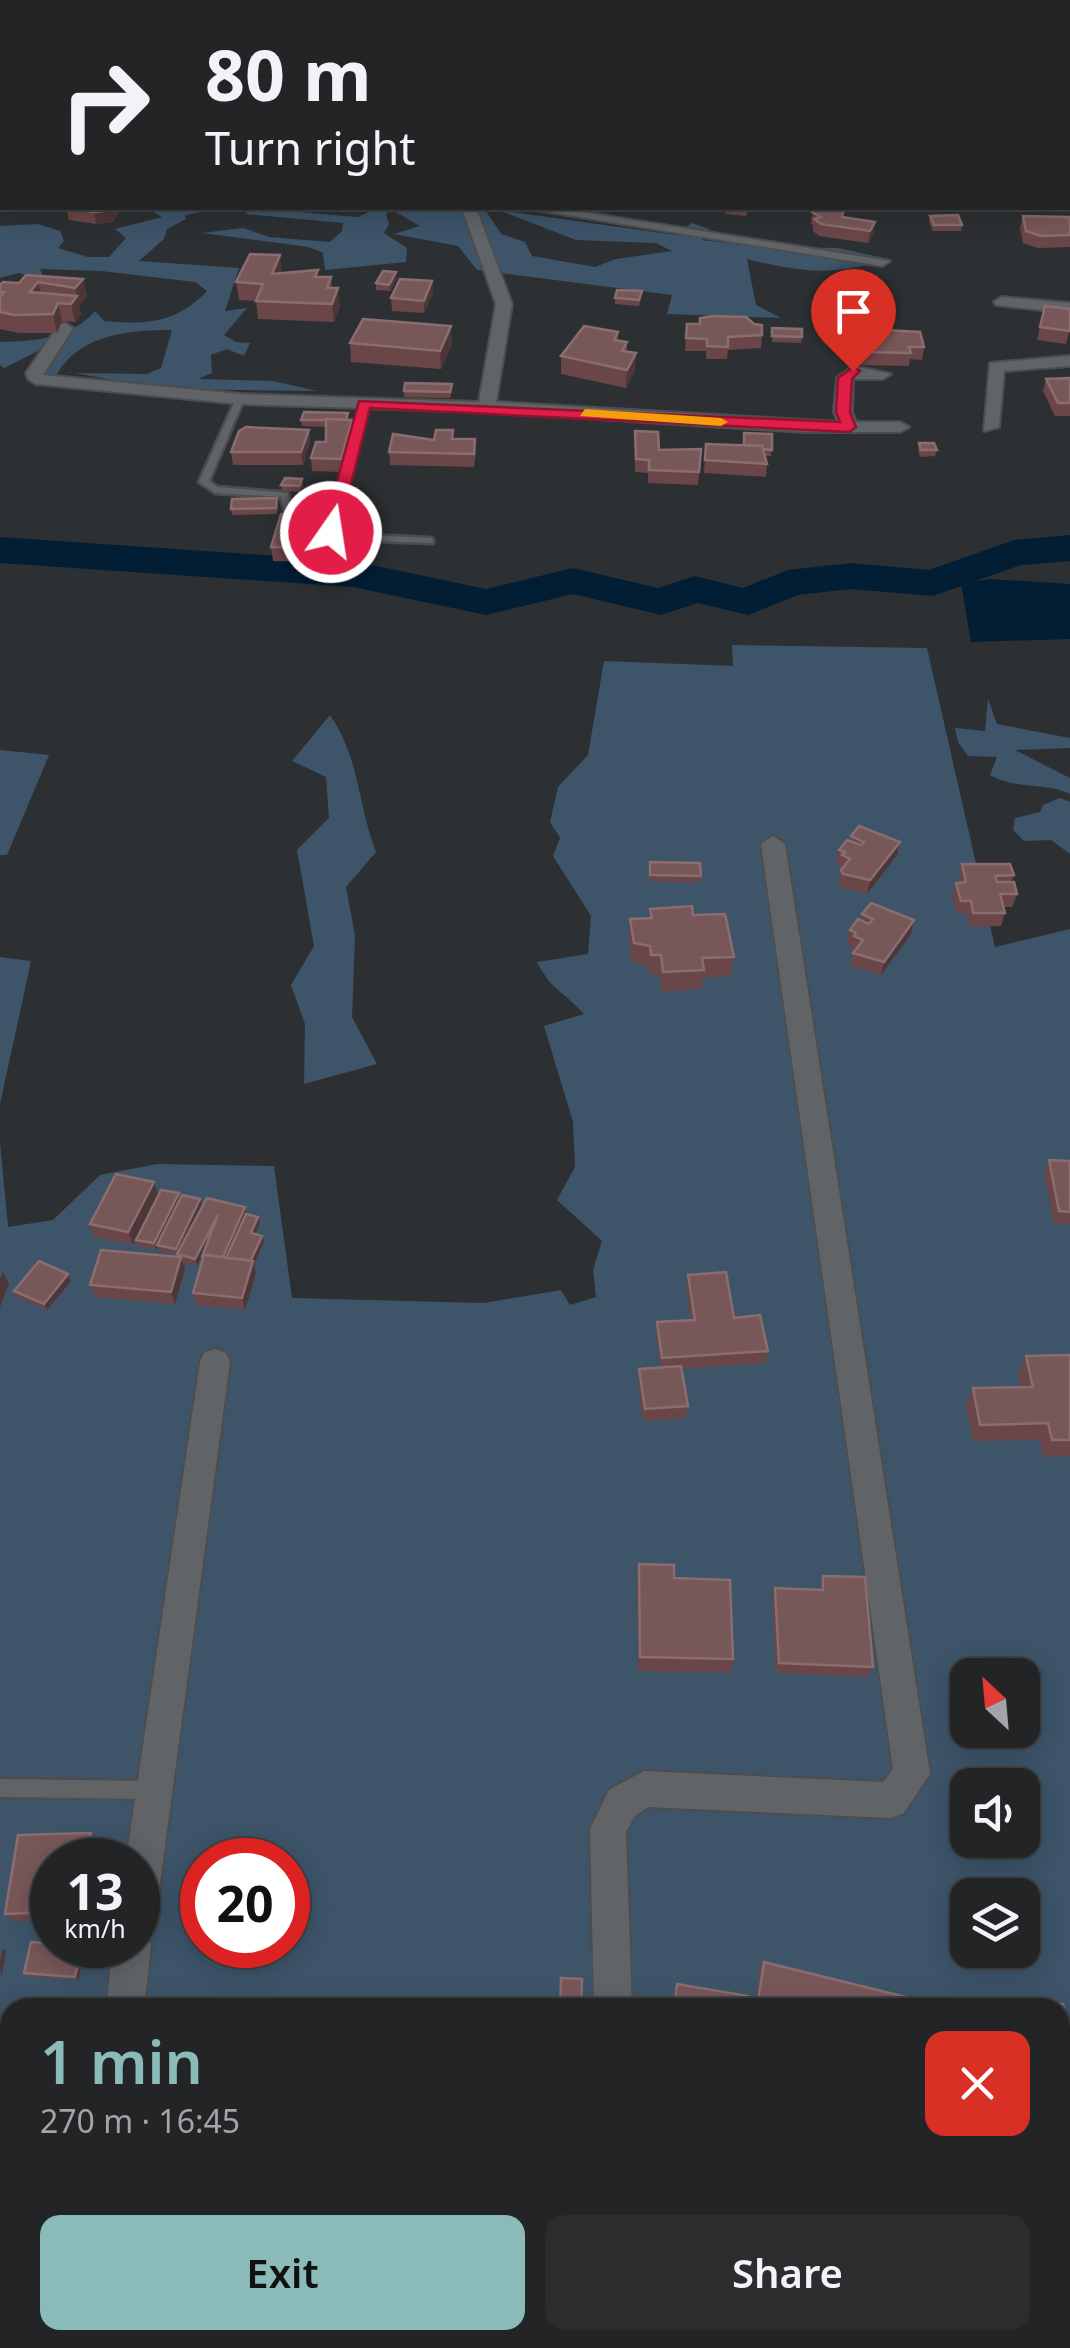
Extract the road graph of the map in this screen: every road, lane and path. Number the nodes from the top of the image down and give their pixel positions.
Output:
1 (470, 210) edge
2 (544, 210) edge
3 (882, 262) dead end
4 (1002, 302) dead end
5 (1070, 308) edge
6 (64, 328) edge
7 (1070, 360) edge
8 (883, 374) dead end
9 (240, 399) junction
10 (364, 404) junction
11 (487, 407) junction
12 (990, 426) dead end
13 (227, 427) junction
14 (849, 427) junction
15 (900, 427) dead end
16 (246, 428) edge
17 (287, 509) dead end
18 (430, 541) dead end
19 (773, 844) dead end
20 (215, 1362) dead end
21 (0, 1788) edge
22 (152, 1790) junction
23 (146, 1838) edge
24 (129, 1968) edge
25 (126, 1998) edge
26 (614, 1998) edge

1 - 11 street
2 - 3 street
4 - 5 street
6 - 9 street
7 - 12 street
8 - 14 street
9 - 10 street
9 - 13 lane
10 - 11 street
10 - 18 lane
11 - 14 street
13 - 16 lane
13 - 17 lane
14 - 15 street
19 - 26 street
20 - 22 street
21 - 22 lane
22 - 23 street
24 - 25 street

